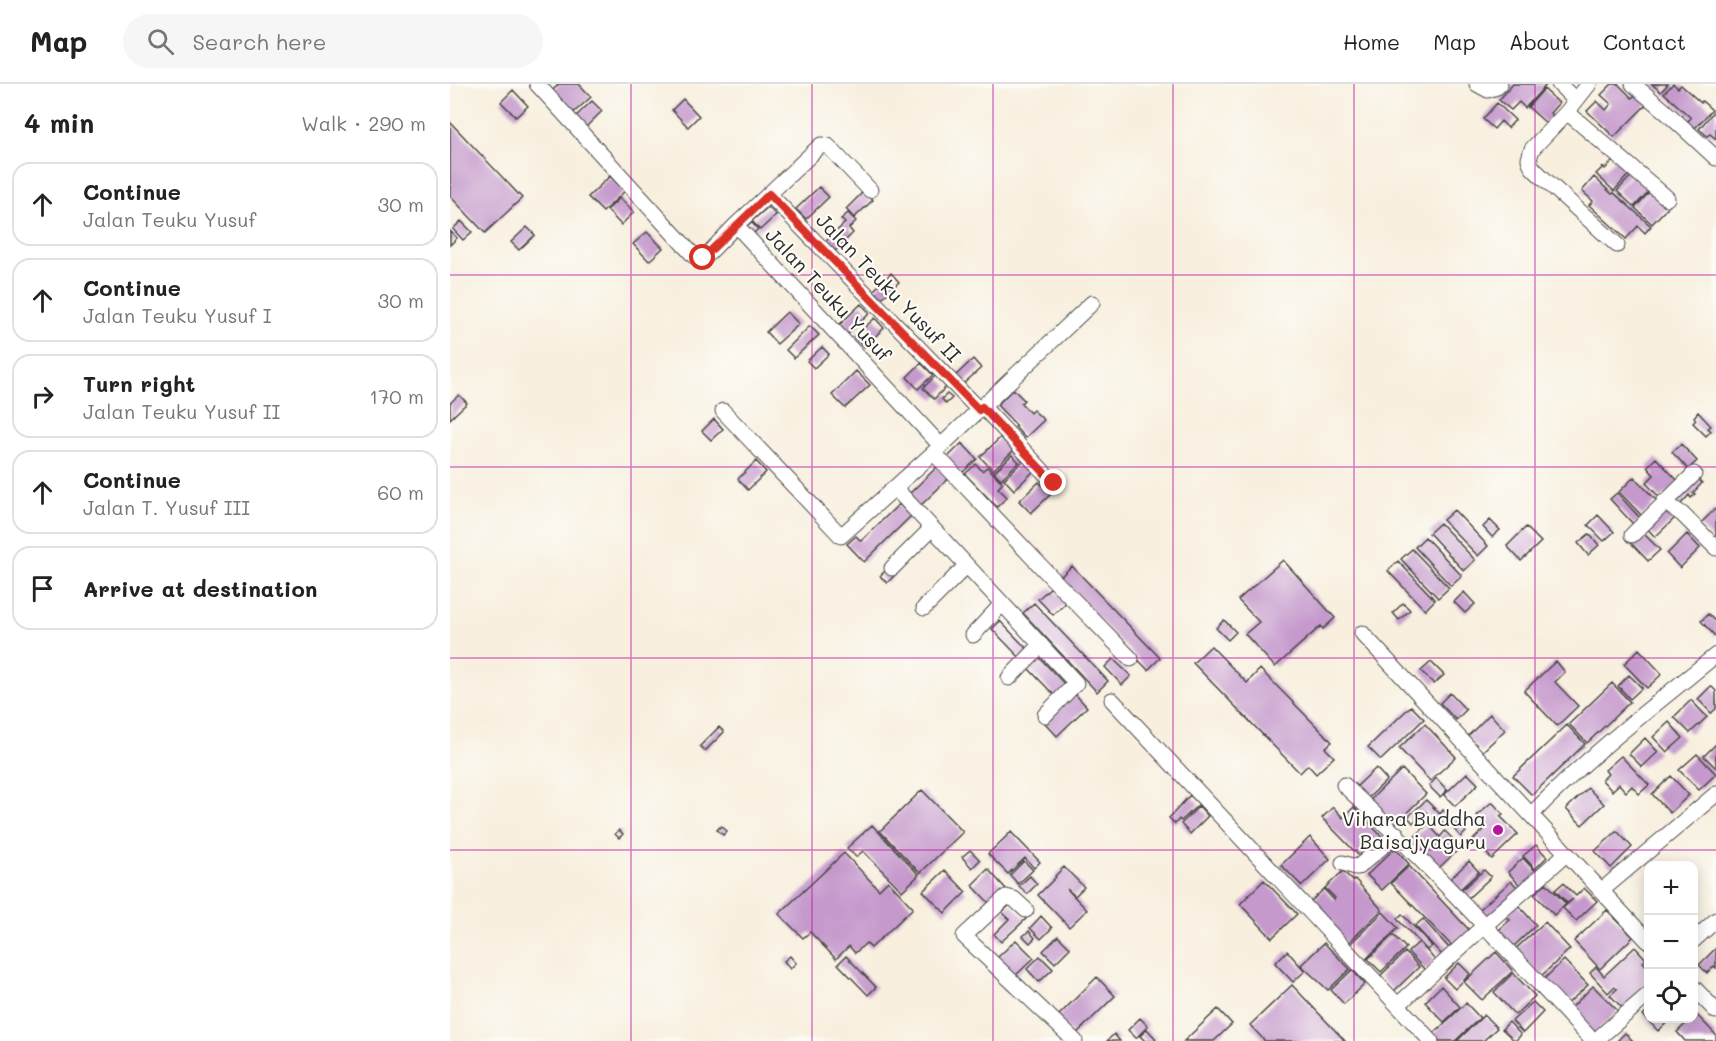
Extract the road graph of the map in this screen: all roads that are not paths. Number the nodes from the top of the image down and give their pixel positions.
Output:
1 (537, 84) edge
2 (1477, 84) edge
3 (1500, 84) edge
4 (1559, 84) edge
5 (1588, 84) edge
6 (1633, 84) edge
7 (1571, 106) junction
8 (1716, 158) edge
9 (870, 190) dead end
10 (769, 194) junction
11 (1667, 198) dead end
12 (736, 225) junction
13 (1617, 245) dead end
14 (1092, 303) dead end
15 (981, 409) junction
16 (723, 411) dead end
17 (938, 449) junction
18 (1694, 474) dead end
19 (1054, 483) dead end
20 (894, 488) junction
21 (1664, 502) junction
22 (932, 528) junction
23 (1632, 535) dead end
24 (1716, 548) edge
25 (966, 566) junction
26 (892, 568) dead end
27 (1002, 604) junction
28 (924, 608) dead end
29 (1362, 633) dead end
30 (973, 635) dead end
31 (1041, 645) junction
32 (1716, 655) edge
33 (1131, 658) dead end
34 (1009, 678) dead end
35 (1112, 700) dead end
36 (1045, 715) dead end
37 (1344, 785) dead end
38 (1716, 794) edge
39 (1530, 814) junction
40 (1397, 834) junction
41 (1566, 854) junction
42 (1343, 863) dead end
43 (1601, 891) junction
44 (1026, 910) dead end
45 (1716, 920) edge
46 (1485, 925) junction
47 (1698, 936) edge
48 (1644, 937) edge
49 (1698, 992) edge
50 (1644, 998) edge
51 (1398, 1005) junction
52 (1716, 1011) edge
53 (1075, 1041) edge
54 (1431, 1041) edge
55 (1594, 1041) edge

1 - 12 street, Jalan Teuku Yusuf
2 - 3 street
4 - 7 street
5 - 7 street
6 - 8 street
7 - 11 street
7 - 13 street
9 - 10 street
10 - 12 street
10 - 15 street, Jalan Teuku Yusuf II
12 - 17 street, Jalan Teuku Yusuf
14 - 15 street
15 - 17 street
15 - 19 street, Jalan Teuku Yusuf II
16 - 20 street
17 - 20 street
17 - 33 street, Jalan Teuku Yusuf
18 - 21 street
20 - 22 street
21 - 23 street
21 - 24 street
22 - 25 street
22 - 26 street
25 - 27 street
25 - 28 street
27 - 30 street
27 - 31 street
29 - 39 street
31 - 34 street
31 - 36 street
32 - 39 street
35 - 51 street
37 - 40 street
38 - 43 street
39 - 41 street
40 - 42 street
40 - 46 street
41 - 43 street
41 - 46 street
43 - 48 street
44 - 53 street
45 - 47 street
46 - 51 street
46 - 55 street
49 - 52 street
50 - 55 street
51 - 54 street

